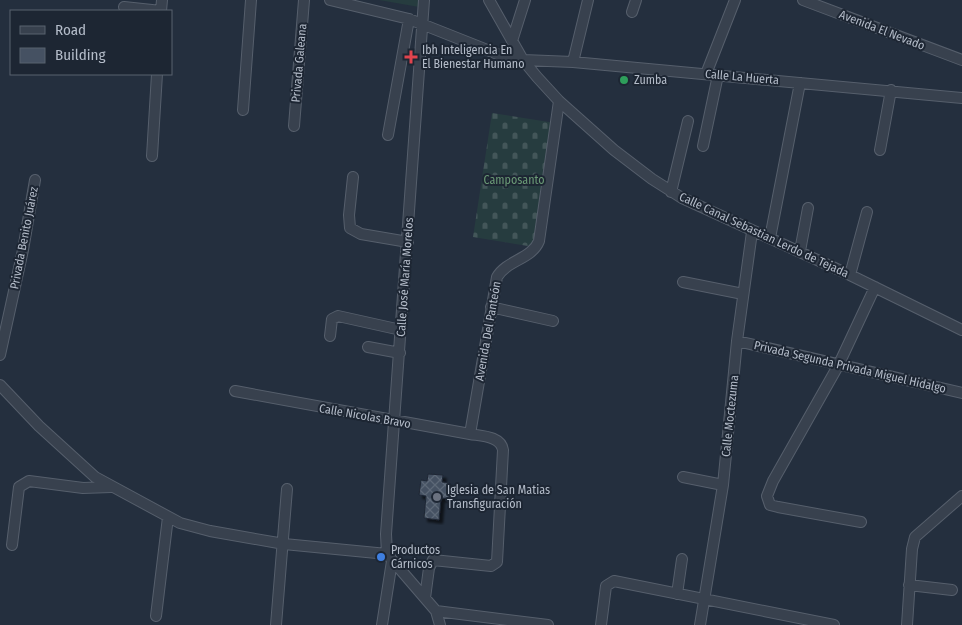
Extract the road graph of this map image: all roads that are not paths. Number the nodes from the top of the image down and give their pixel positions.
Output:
1 (251, 0) edge
2 (304, 0) edge
3 (330, 0) edge
4 (424, 0) edge
5 (524, 0) edge
6 (588, 0) edge
7 (636, 0) edge
8 (736, 0) edge
9 (803, 0) edge
10 (491, 2) edge
11 (360, 4) edge
12 (124, 7) dead end
13 (152, 10) edge
14 (632, 12) dead end
15 (409, 19) junction
16 (423, 24) junction
17 (512, 41) junction
18 (523, 60) junction
19 (962, 60) edge
20 (573, 62) junction
21 (706, 74) junction
22 (156, 75) edge
23 (718, 75) junction
24 (800, 83) junction
25 (891, 90) junction
26 (962, 98) edge
27 (559, 101) junction
28 (243, 110) dead end
29 (688, 121) dead end
30 (294, 126) dead end
31 (388, 135) dead end
32 (703, 146) dead end
33 (880, 150) dead end
34 (152, 156) dead end
35 (353, 177) dead end
36 (36, 180) dead end
37 (671, 192) junction
38 (808, 208) dead end
39 (867, 212) dead end
40 (752, 232) junction
41 (770, 238) junction
42 (408, 242) junction
43 (800, 251) junction
44 (850, 275) junction
45 (683, 282) dead end
46 (876, 287) junction
47 (743, 294) junction
48 (491, 307) junction
49 (553, 321) dead end
50 (402, 330) junction
51 (962, 330) edge
52 (330, 336) dead end
53 (737, 341) junction
54 (368, 347) dead end
55 (400, 353) junction
56 (0, 355) edge
57 (838, 366) junction
58 (0, 385) edge
59 (235, 391) dead end
60 (962, 393) edge
61 (394, 421) junction
62 (470, 434) junction
63 (683, 477) dead end
64 (723, 485) junction
65 (110, 487) junction
66 (287, 490) dead end
67 (962, 496) edge
68 (168, 517) junction
69 (861, 522) dead end
70 (284, 544) junction
71 (12, 545) dead end
72 (390, 558) junction
73 (682, 559) dead end
74 (909, 585) junction
75 (952, 590) dead end
76 (677, 594) junction
77 (425, 598) junction
78 (705, 599) junction
79 (436, 611) junction
80 (156, 616) dead end
81 (276, 625) edge
82 (382, 625) edge
83 (440, 625) edge
84 (548, 625) edge
85 (601, 625) edge
86 (700, 625) edge
87 (834, 625) edge
88 (907, 625) edge

1 - 28 street
2 - 30 street, Privada Galeana
3 - 11 street, Calle La Huerta
4 - 16 street, Calle José María Morelos
5 - 17 street
6 - 20 street
7 - 14 street
8 - 21 street
9 - 19 street, Avenida El Nevado
10 - 17 street, Calle Canal Sebastian Lerdo de Tejada
11 - 15 street, Calle La Huerta
12 - 13 street
15 - 16 street, Calle La Huerta
15 - 31 street
16 - 18 street, Calle La Huerta
16 - 42 street, Calle José María Morelos
17 - 18 street, Calle Canal Sebastian Lerdo de Tejada
18 - 20 street, Calle La Huerta
18 - 27 street, Calle Canal Sebastian Lerdo de Tejada
20 - 21 street, Calle La Huerta
21 - 23 street, Calle La Huerta
22 - 34 street
23 - 24 street, Calle La Huerta
23 - 32 street
24 - 25 street, Calle La Huerta
24 - 41 street
25 - 26 street, Calle La Huerta
25 - 33 street
27 - 37 street, Calle Canal Sebastian Lerdo de Tejada
27 - 48 street, Avenida Del Panteón
29 - 37 street
35 - 42 street
36 - 56 street, Privada Benito Juárez
37 - 40 street, Calle Canal Sebastian Lerdo de Tejada
38 - 43 street
39 - 44 street
40 - 41 street, Calle Canal Sebastian Lerdo de Tejada
40 - 47 street, Calle Moctezuma
41 - 43 street, Calle Canal Sebastian Lerdo de Tejada
42 - 50 street, Calle José María Morelos
43 - 44 street, Calle Canal Sebastian Lerdo de Tejada
44 - 46 street, Calle Canal Sebastian Lerdo de Tejada
45 - 47 street
46 - 51 street, Calle Canal Sebastian Lerdo de Tejada
46 - 57 street
47 - 53 street, Calle Moctezuma
48 - 49 street
48 - 62 street, Avenida Del Panteón
50 - 52 street
50 - 55 street, Calle José María Morelos
53 - 57 street, Privada Segunda Privada Miguel Hidalgo
53 - 64 street, Calle Moctezuma
54 - 55 street
55 - 61 street, Calle José María Morelos
57 - 60 street, Privada Segunda Privada Miguel Hidalgo
57 - 69 street
58 - 65 street
59 - 61 street, Calle Nicolas Bravo
61 - 62 street, Calle Nicolas Bravo
61 - 72 street, Calle José María Morelos
62 - 77 street, Calle Nicolas Bravo
63 - 64 street
64 - 78 street, Calle Moctezuma
65 - 68 street
65 - 71 street
66 - 70 street
67 - 74 street
68 - 70 street
68 - 80 street
70 - 72 street
70 - 81 street
72 - 77 street
72 - 82 street, Calle José María Morelos
73 - 76 street
74 - 75 street
74 - 88 street
76 - 78 street
76 - 85 street
77 - 79 street
78 - 86 street, Calle Moctezuma
78 - 87 street
79 - 83 street
79 - 84 street

